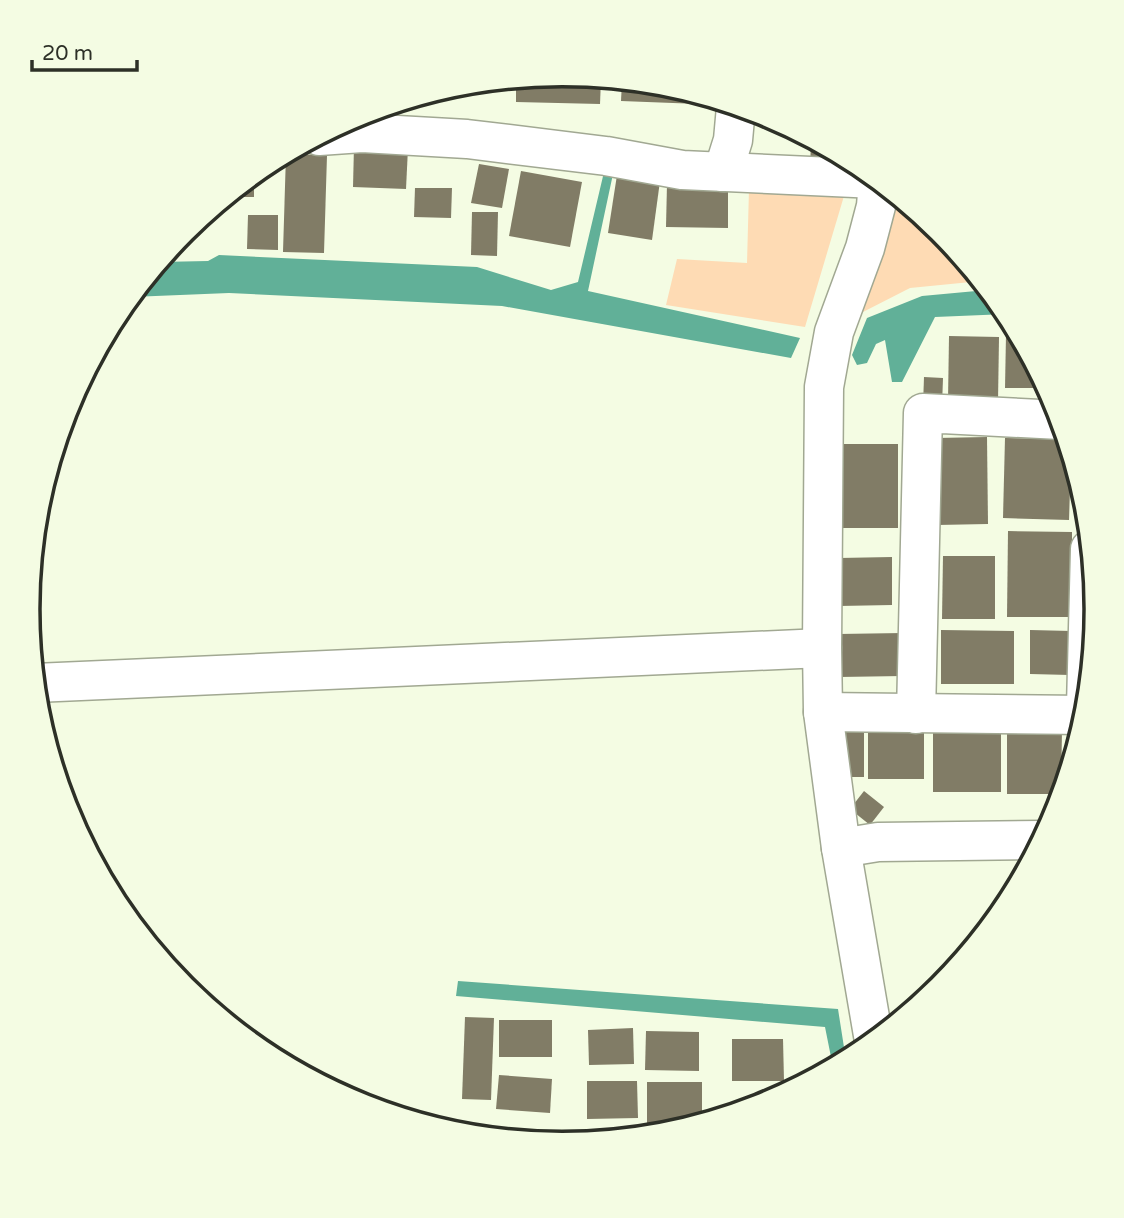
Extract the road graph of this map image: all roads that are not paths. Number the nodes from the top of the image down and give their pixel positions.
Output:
1 (735, 117) edge
2 (346, 134) edge
3 (723, 173) junction
4 (858, 179) edge
5 (877, 193) edge
6 (1048, 419) edge
7 (821, 648) junction
8 (46, 683) edge
9 (824, 712) junction
10 (916, 714) junction
11 (1073, 715) edge
12 (1030, 840) edge
13 (841, 848) junction
14 (871, 1029) edge

1 - 3 street
2 - 3 street
3 - 4 street
5 - 7 street
6 - 10 street
7 - 8 street
7 - 9 street
9 - 10 street
9 - 13 street
10 - 11 street
12 - 13 street
13 - 14 street

